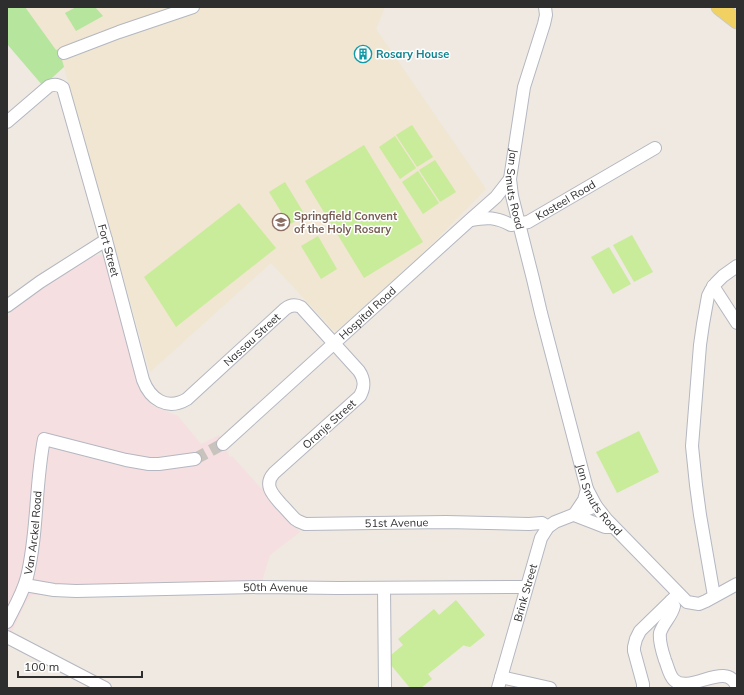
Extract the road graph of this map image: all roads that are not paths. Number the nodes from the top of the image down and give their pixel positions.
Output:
1 (193, 7) edge
2 (545, 7) edge
3 (719, 7) edge
4 (737, 21) edge
5 (64, 53) dead end
6 (7, 122) edge
7 (655, 148) dead end
8 (510, 179) junction
9 (470, 220) junction
10 (519, 224) junction
11 (106, 240) junction
12 (737, 266) edge
13 (713, 286) junction
14 (7, 306) edge
15 (737, 323) edge
16 (334, 344) junction
17 (164, 403) joint
18 (223, 444) tunnel mouth
19 (195, 459) tunnel mouth
20 (270, 480) joint
21 (587, 489) junction
22 (596, 506) junction
23 (574, 515) junction
24 (548, 527) junction
25 (613, 527) junction
26 (737, 584) edge
27 (25, 585) junction
28 (526, 587) junction
29 (384, 588) junction
30 (714, 596) junction
31 (674, 598) junction
32 (7, 622) edge
33 (7, 637) edge
34 (500, 682) edge
35 (737, 687) edge
36 (106, 688) edge
37 (385, 688) edge
38 (550, 688) edge
39 (643, 688) edge

1 - 5 street
2 - 8 street, Jan Smuts Road
3 - 4 main road
6 - 11 street, Fort Street
7 - 10 street, Kasteel Road
8 - 9 street, Hospital Road
8 - 10 street, Jan Smuts Road
9 - 10 street
9 - 16 street, Hospital Road
10 - 21 street, Jan Smuts Road
11 - 14 street
11 - 17 street, Fort Street
12 - 13 street
13 - 15 street
13 - 30 street
16 - 17 street, Nassau Street
16 - 18 street, Hospital Road
16 - 20 street, Oranje Street
19 - 27 street, Van Arckel Road
20 - 24 street, 51st Avenue
21 - 22 street, Jan Smuts Road
21 - 23 street
22 - 23 street
22 - 25 street, Jan Smuts Road
23 - 24 street
23 - 25 street
24 - 28 street, Brink Street
25 - 31 street, Jan Smuts Road
26 - 30 street
27 - 29 street, 50th Avenue
27 - 32 street, Van Arckel Road
28 - 29 street, 50th Avenue
28 - 34 street, Brink Street
29 - 37 street
30 - 31 street, Jan Smuts Road
31 - 35 street
31 - 39 street
33 - 36 street
34 - 38 street

